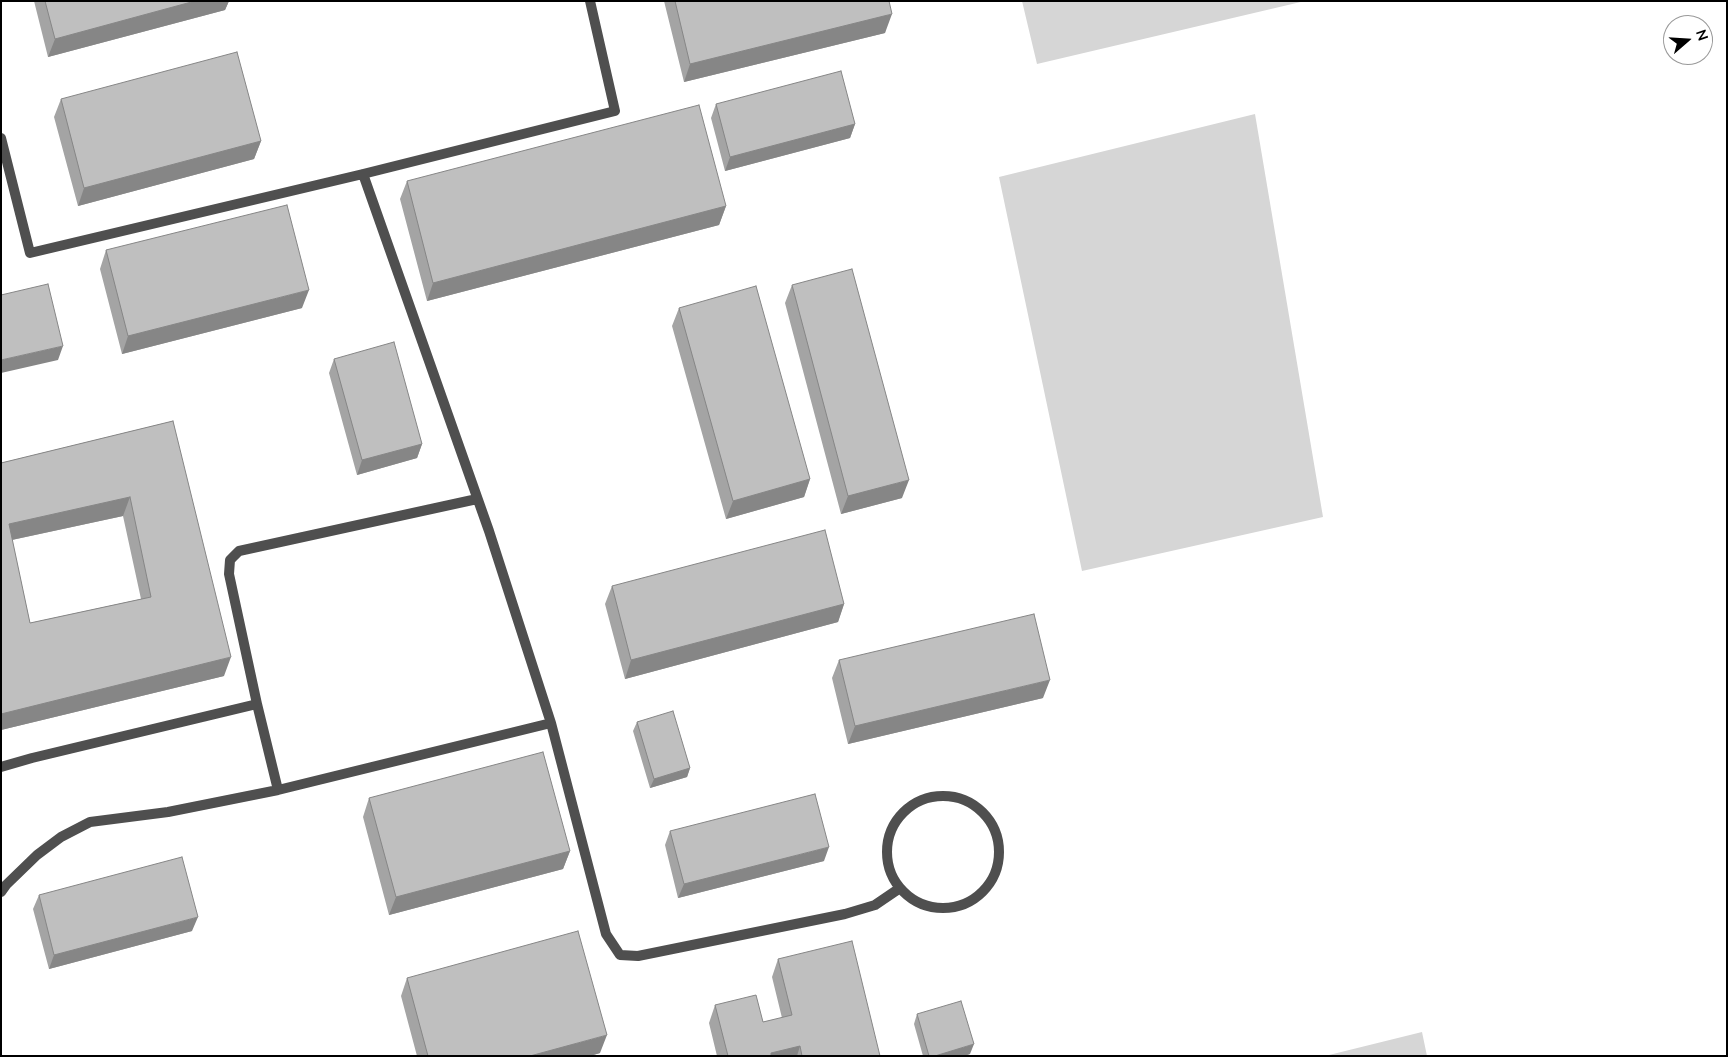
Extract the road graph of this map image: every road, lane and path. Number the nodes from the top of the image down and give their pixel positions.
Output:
1 (590, 1) edge
2 (1, 138) edge
3 (363, 174) junction
4 (477, 499) junction
5 (257, 704) junction
6 (552, 723) junction
7 (1, 767) edge
8 (278, 790) junction
9 (900, 888) junction
10 (1, 892) edge

1 - 3 lane
2 - 3 lane
3 - 4 lane
4 - 5 lane
4 - 6 lane
5 - 7 lane
5 - 8 lane
6 - 8 lane
6 - 9 lane
8 - 10 lane
9 - 9 lane

